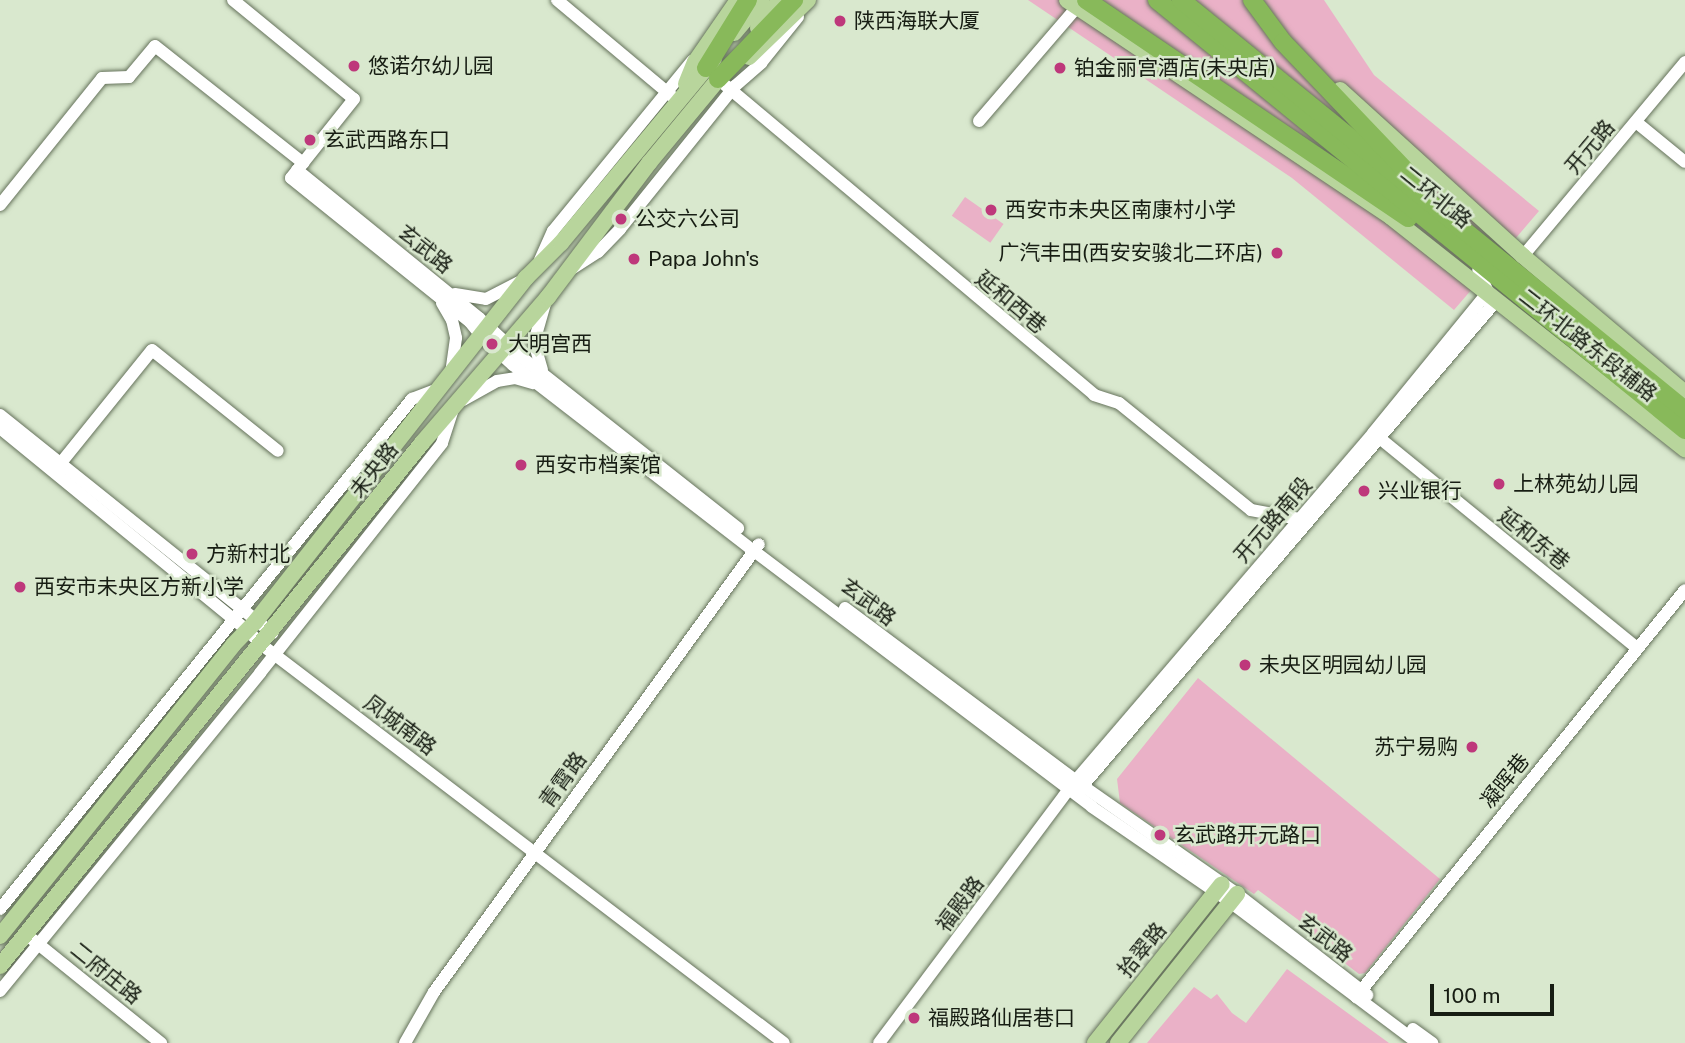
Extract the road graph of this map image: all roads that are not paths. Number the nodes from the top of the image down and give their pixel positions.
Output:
1 (233, 0) edge
2 (556, 0) edge
3 (738, 0) edge
4 (748, 0) edge
5 (762, 0) edge
6 (1157, 0) edge
7 (1181, 0) edge
8 (1252, 0) edge
9 (1259, 0) edge
10 (1077, 2) edge
11 (794, 3) edge
12 (1685, 62) edge
13 (719, 80) junction
14 (675, 95) junction
15 (979, 121) dead end
16 (1636, 122) junction
17 (642, 144) junction
18 (1350, 148) junction
19 (617, 152) junction
20 (1685, 162) edge
21 (649, 163) junction
22 (297, 170) junction
23 (646, 196) junction
24 (0, 205) edge
25 (1460, 227) junction
26 (1523, 257) junction
27 (538, 265) junction
28 (1478, 270) junction
29 (567, 272) junction
30 (526, 278) junction
31 (438, 290) junction
32 (1515, 290) junction
33 (1492, 296) junction
34 (548, 297) junction
35 (485, 332) junction
36 (503, 348) junction
37 (446, 383) junction
38 (551, 386) junction
39 (1685, 393) edge
40 (456, 406) junction
41 (1685, 410) edge
42 (0, 415) edge
43 (0, 428) edge
44 (1685, 430) edge
45 (1377, 436) junction
46 (1685, 449) edge
47 (278, 451) dead end
48 (60, 464) junction
49 (1299, 519) junction
50 (757, 548) junction
51 (1685, 590) edge
52 (239, 615) junction
53 (252, 625) junction
54 (269, 644) junction
55 (1637, 648) junction
56 (1076, 787) junction
57 (535, 851) junction
58 (1219, 888) junction
59 (1233, 898) junction
60 (6, 905) edge
61 (0, 936) edge
62 (32, 939) junction
63 (0, 966) edge
64 (0, 991) edge
65 (1358, 994) junction
66 (161, 1043) edge
67 (405, 1043) edge
68 (785, 1043) edge
69 (879, 1043) edge
70 (886, 1043) edge
71 (1095, 1043) edge
72 (1118, 1043) edge
73 (1418, 1043) edge
74 (1432, 1043) edge

1 - 22 street
2 - 14 street
3 - 14 main road
4 - 13 highway
5 - 13 main road, 未央路
6 - 18 highway, 二环北路
7 - 18 highway, 二环北路
8 - 25 highway
9 - 26 main road, 二环北路东段辅路
10 - 15 street
10 - 28 highway
10 - 33 main road, 二环北路东段辅路
11 - 13 highway
11 - 13 main road
12 - 16 street, 开元路
13 - 14 main road, 未央路
13 - 21 main road, 未央路
13 - 23 street
13 - 49 street, 延和西巷
14 - 17 main road, 未央路
14 - 19 street
16 - 20 street
16 - 26 street, 开元路
17 - 19 street
17 - 27 main road, 未央路
18 - 25 highway, 二环北路
18 - 32 highway, 二环北路
19 - 27 street
21 - 23 street
21 - 29 main road, 未央路
22 - 24 street, 玄武路
22 - 31 street, 玄武路
23 - 29 street
25 - 41 highway, 二环北路
26 - 39 main road, 二环北路东段辅路
27 - 30 main road, 未央路
28 - 32 highway
28 - 33 street
29 - 34 main road, 未央路
30 - 31 street
30 - 35 main road, 未央路
31 - 35 street, 玄武路
31 - 37 street
32 - 44 highway, 二环北路
33 - 45 street, 开元路南段
33 - 46 main road, 二环北路东段辅路
34 - 36 main road, 未央路
34 - 38 street
35 - 36 street, 玄武路
35 - 37 main road, 未央路
36 - 38 street, 玄武路
36 - 40 main road, 未央路
37 - 52 street
37 - 53 main road, 未央路
38 - 40 street
38 - 50 street, 玄武路
40 - 54 main road, 未央路
42 - 48 street, 凤城南路
43 - 52 street, 凤城南路
45 - 49 street, 开元路南段
45 - 55 street, 延和东巷
45 - 56 street, 开元路南段
47 - 48 street
48 - 52 street, 凤城南路
49 - 56 street, 开元路南段
50 - 56 street, 玄武路
50 - 57 street, 青霄路
51 - 55 street, 凝晖巷
52 - 53 street, 凤城南路
52 - 60 street
53 - 54 street, 凤城南路
53 - 60 main road, 未央路
54 - 57 street, 凤城南路
54 - 62 main road, 未央路
55 - 65 street, 凝晖巷
56 - 58 street, 玄武路
56 - 69 street, 福殿路
56 - 70 street, 福殿路
57 - 67 street, 青霄路
57 - 68 street, 凤城南路
58 - 59 street, 玄武路
58 - 71 main road, 拾翠路
59 - 65 street, 玄武路
59 - 72 main road, 拾翠路
60 - 61 main road, 未央路
62 - 63 main road, 未央路
62 - 64 street
62 - 66 street, 二府庄路
65 - 73 street, 玄武路
65 - 74 street, 玄武路

